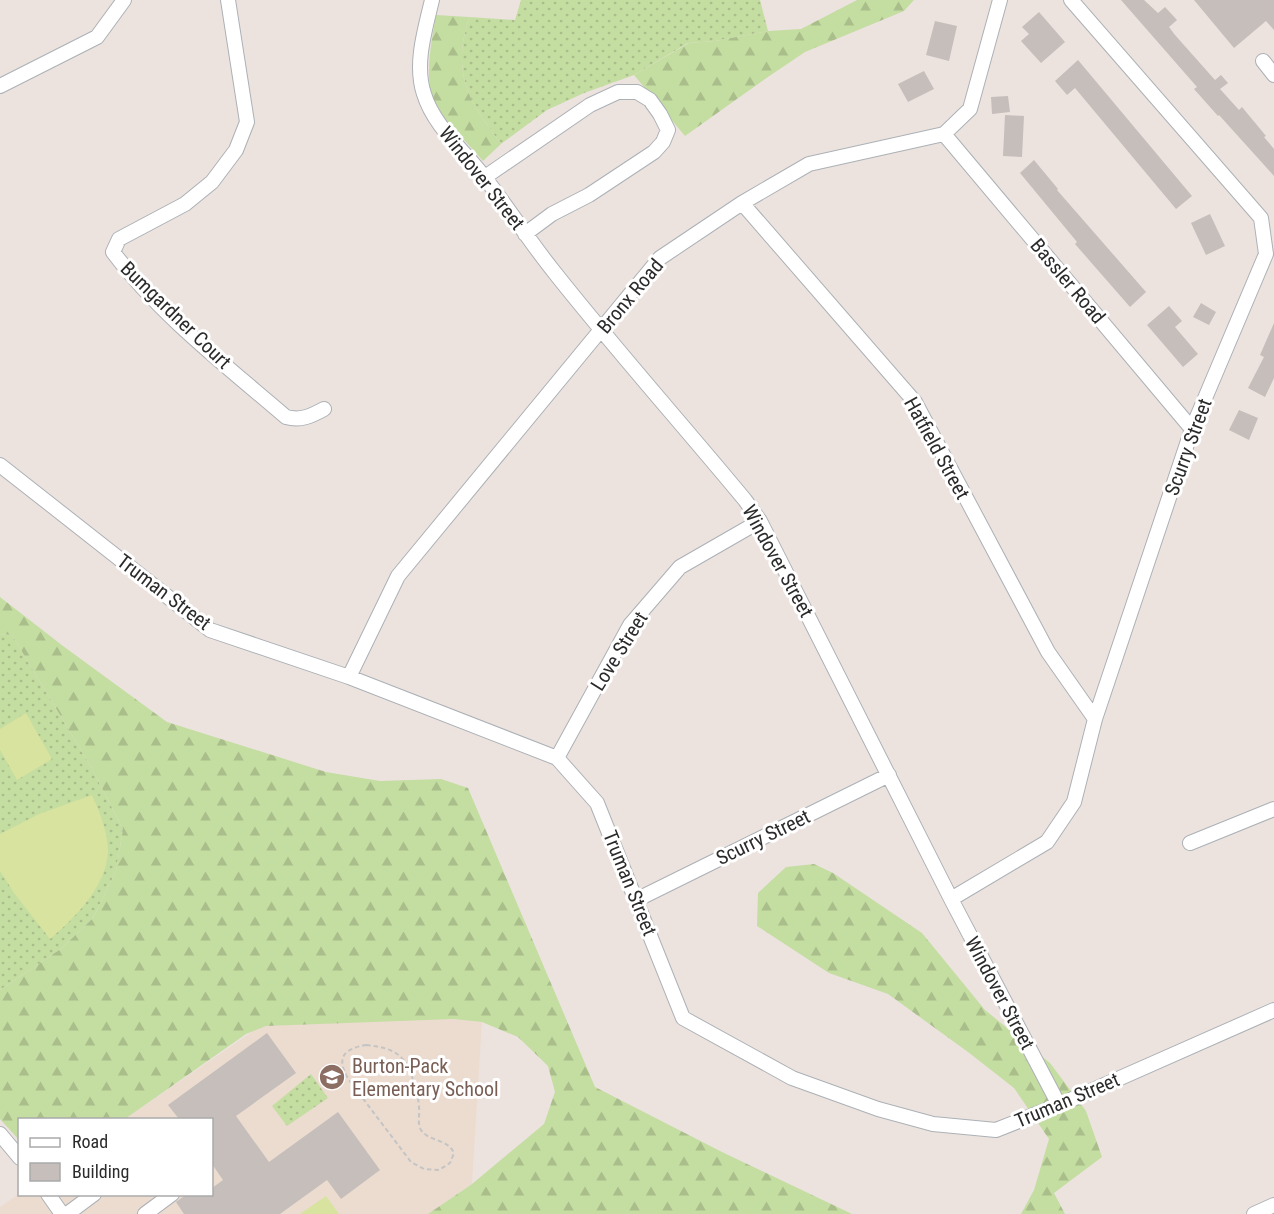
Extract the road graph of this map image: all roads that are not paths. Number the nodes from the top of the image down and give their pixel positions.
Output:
1 (124, 0) edge
2 (228, 0) edge
3 (432, 0) edge
4 (1000, 0) edge
5 (1071, 0) edge
6 (1263, 61) dead end
7 (1274, 75) edge
8 (0, 86) edge
9 (944, 134) junction
10 (485, 177) junction
11 (742, 203) junction
12 (525, 234) junction
13 (602, 329) junction
14 (324, 408) dead end
15 (1192, 429) junction
16 (0, 465) edge
17 (760, 521) junction
18 (349, 677) junction
19 (1095, 720) junction
20 (557, 758) junction
21 (889, 775) junction
22 (1274, 808) edge
23 (1190, 843) dead end
24 (951, 898) junction
25 (636, 900) junction
26 (1274, 1010) edge
27 (1059, 1105) junction
28 (0, 1134) edge
29 (18, 1156) edge
30 (49, 1196) edge
31 (91, 1196) edge
32 (169, 1196) edge
33 (1274, 1205) edge
34 (62, 1214) edge
35 (67, 1214) edge
36 (145, 1214) edge
37 (1254, 1214) edge

1 - 8 street
2 - 14 street, Bumgardner Court
3 - 10 street, Windover Street
4 - 9 street
5 - 15 street, Scurry Street
6 - 7 street
9 - 11 street, Bronx Road
9 - 15 street, Bassler Road
10 - 12 street, Windover Street
10 - 12 street
11 - 13 street, Bronx Road
11 - 19 street, Hatfield Street
12 - 13 street, Windover Street
13 - 17 street, Windover Street
13 - 18 street, Bronx Road
15 - 19 street, Scurry Street
16 - 18 street, Truman Street
17 - 20 street, Love Street
17 - 21 street, Windover Street
18 - 20 street, Truman Street
19 - 24 street, Scurry Street
20 - 25 street, Truman Street
21 - 24 street, Windover Street
21 - 25 street, Scurry Street
22 - 23 street
24 - 27 street, Windover Street
25 - 27 street, Truman Street
26 - 27 street, Truman Street
28 - 29 street
30 - 34 street
31 - 35 street
32 - 36 street
33 - 37 street

